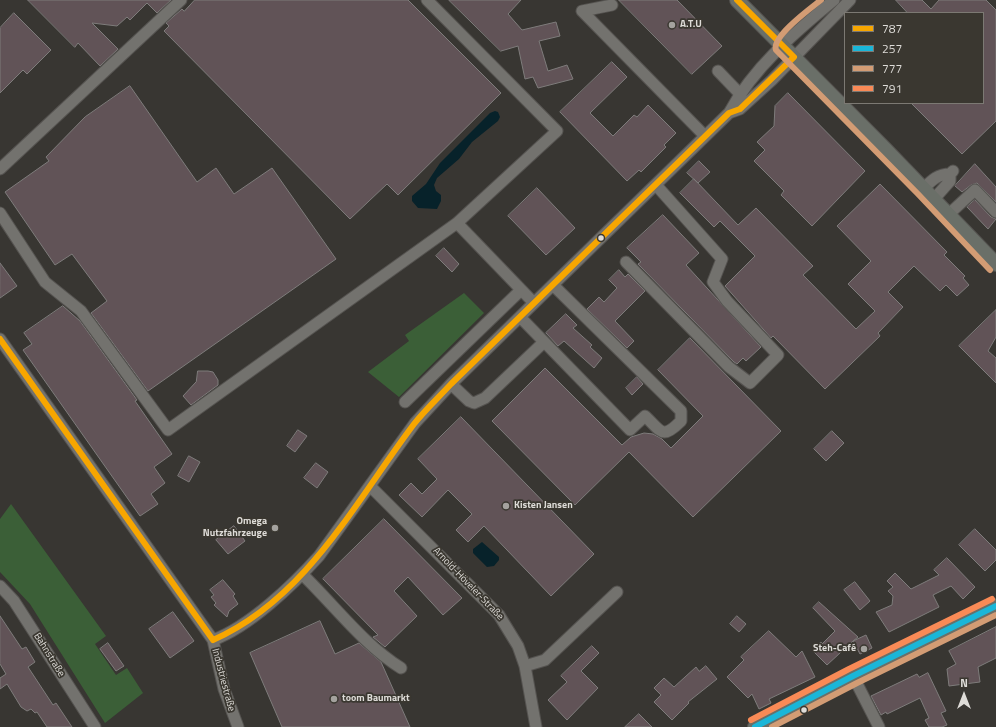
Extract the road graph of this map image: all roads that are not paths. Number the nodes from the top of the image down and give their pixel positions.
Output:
1 (181, 0) edge
2 (428, 0) edge
3 (737, 0) edge
4 (834, 0) edge
5 (850, 0) edge
6 (612, 5) dead end
7 (783, 46) junction
8 (794, 57) junction
9 (718, 71) dead end
10 (741, 95) junction
11 (729, 113) junction
12 (705, 136) junction
13 (0, 169) edge
14 (656, 185) junction
15 (924, 188) junction
16 (934, 199) junction
17 (996, 212) edge
18 (0, 213) edge
19 (949, 214) junction
20 (457, 224) junction
21 (995, 260) edge
22 (626, 262) dead end
23 (553, 285) junction
24 (521, 290) junction
25 (534, 303) junction
26 (520, 317) junction
27 (0, 339) edge
28 (544, 342) junction
29 (451, 384) junction
30 (405, 402) dead end
31 (370, 486) junction
32 (303, 574) junction
33 (0, 586) edge
34 (617, 592) dead end
35 (996, 606) edge
36 (213, 640) junction
37 (525, 666) junction
38 (401, 668) dead end
39 (853, 676) junction
40 (95, 727) edge
41 (238, 727) edge
42 (536, 727) edge
43 (755, 727) edge
44 (879, 727) edge

1 - 13 street
2 - 20 street
3 - 7 main road
4 - 7 street
5 - 8 street
6 - 12 street
7 - 8 main road
7 - 10 street
8 - 11 street
8 - 15 main road
9 - 10 street
10 - 11 street
11 - 12 street
12 - 14 street
14 - 22 street
14 - 23 street
15 - 16 main road
15 - 16 street
16 - 19 main road
17 - 19 street
18 - 20 street
19 - 21 main road
20 - 24 street
23 - 25 street
23 - 28 street
24 - 25 street
24 - 30 street
25 - 26 street
26 - 28 street
26 - 29 street
27 - 36 street, Industriestraße
28 - 29 street
29 - 31 street
31 - 32 street
31 - 37 street, Arnold-Höveler-Straße
32 - 36 street
32 - 38 street
33 - 40 street, Bahnstraße
34 - 37 street
35 - 39 main road
36 - 41 street, Industriestraße
37 - 42 street, Arnold-Höveler-Straße
39 - 43 main road
39 - 44 street

